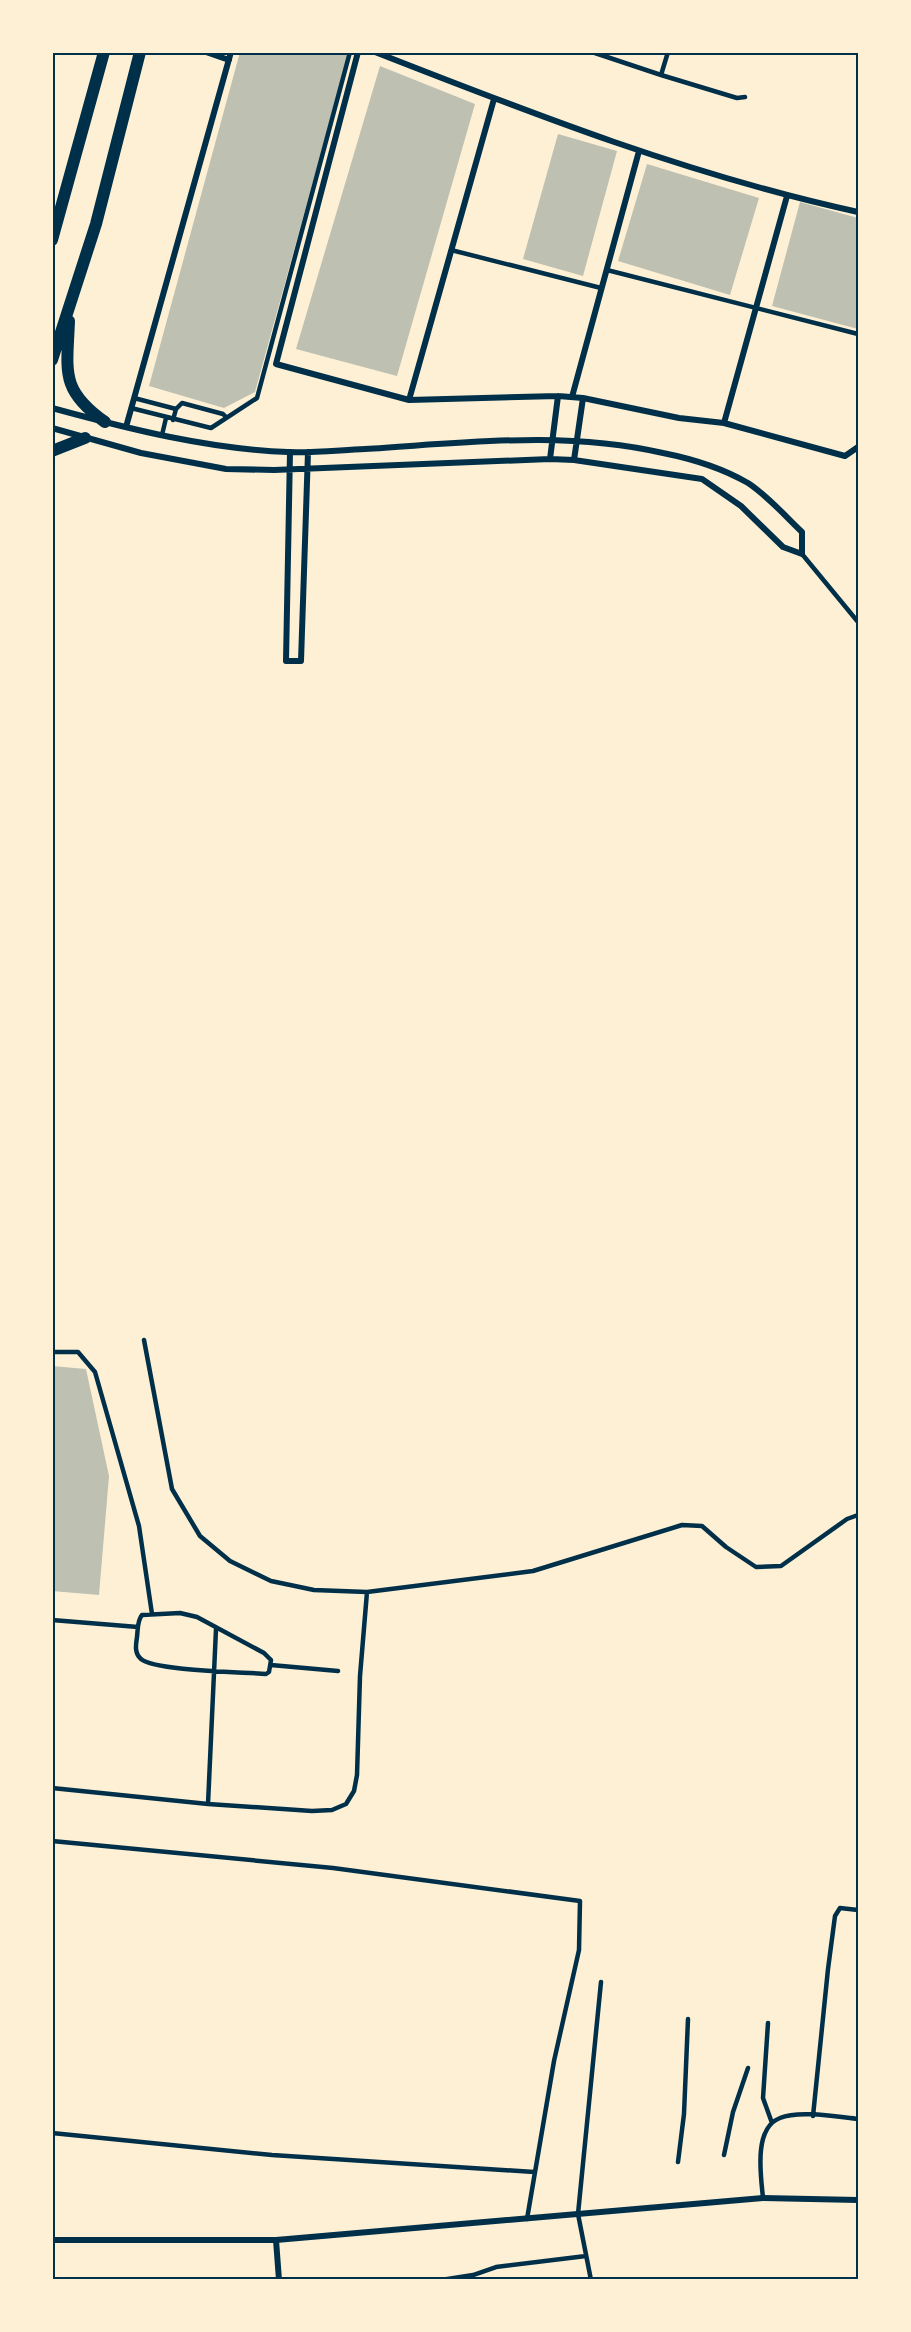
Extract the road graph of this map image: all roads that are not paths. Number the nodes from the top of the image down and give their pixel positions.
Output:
1 (104, 52) edge
2 (140, 52) edge
3 (206, 52) edge
4 (231, 52) edge
5 (350, 52) edge
6 (358, 52) edge
7 (375, 52) edge
8 (592, 52) edge
9 (668, 52) edge
10 (229, 60) junction
11 (661, 75) junction
12 (745, 97) dead end
13 (494, 99) junction
14 (639, 151) junction
15 (787, 196) junction
16 (858, 212) edge
17 (52, 240) edge
18 (451, 250) junction
19 (607, 270) junction
20 (602, 288) junction
21 (70, 305) junction
22 (756, 308) junction
23 (858, 334) edge
24 (52, 360) edge
25 (558, 396) junction
26 (572, 397) junction
27 (134, 398) junction
28 (583, 398) junction
29 (409, 400) junction
30 (52, 408) edge
31 (131, 408) junction
32 (176, 409) junction
33 (226, 417) junction
34 (166, 418) junction
35 (173, 420) junction
36 (105, 422) junction
37 (724, 423) junction
38 (126, 427) junction
39 (52, 428) edge
40 (162, 435) junction
41 (85, 438) junction
42 (553, 438) junction
43 (577, 440) junction
44 (858, 447) edge
45 (52, 451) edge
46 (290, 452) junction
47 (308, 452) junction
48 (550, 459) junction
49 (574, 460) junction
50 (307, 469) junction
51 (290, 470) junction
52 (802, 555) junction
53 (858, 622) edge
54 (144, 1340) dead end
55 (52, 1352) edge
56 (858, 1515) edge
57 (367, 1593) junction
58 (152, 1614) junction
59 (52, 1620) edge
60 (138, 1627) junction
61 (216, 1629) junction
62 (271, 1665) junction
63 (213, 1671) junction
64 (338, 1671) dead end
65 (52, 1788) edge
66 (208, 1804) junction
67 (52, 1841) edge
68 (858, 1910) edge
69 (601, 1982) dead end
70 (688, 2019) dead end
71 (768, 2023) dead end
72 (748, 2068) dead end
73 (813, 2116) junction
74 (858, 2118) edge
75 (772, 2123) junction
76 (52, 2133) edge
77 (724, 2155) dead end
78 (678, 2162) dead end
79 (534, 2172) junction
80 (763, 2198) junction
81 (858, 2200) edge
82 (578, 2214) junction
83 (527, 2218) junction
84 (52, 2240) edge
85 (276, 2240) junction
86 (586, 2256) junction
87 (473, 2277) edge
88 (279, 2280) edge
89 (441, 2280) edge
90 (591, 2280) edge

1 - 17 main road
2 - 21 main road
3 - 10 street
4 - 10 street
5 - 33 lane
6 - 29 street
7 - 13 street
8 - 11 lane
9 - 11 lane
10 - 27 street
11 - 12 lane
13 - 14 street
13 - 18 street
14 - 15 street
14 - 19 street
15 - 16 street
15 - 22 street
18 - 20 lane
18 - 29 street
19 - 20 street
19 - 22 lane
20 - 26 street
21 - 24 main road
21 - 36 main road
22 - 23 lane
22 - 37 street
25 - 26 street
25 - 29 street
25 - 42 street
26 - 28 street
27 - 31 street
27 - 32 lane
28 - 37 street
28 - 43 street
30 - 36 street
31 - 34 lane
31 - 38 street
32 - 33 lane
32 - 35 lane
33 - 35 lane
34 - 35 lane
34 - 40 lane
36 - 38 street
37 - 44 street
38 - 40 street
39 - 41 street
40 - 46 street
41 - 45 main road
41 - 51 street
42 - 43 street
42 - 47 street
42 - 48 street
43 - 49 street
43 - 52 street
46 - 47 street
46 - 51 street
47 - 50 street
48 - 49 street
48 - 50 street
49 - 52 street
50 - 51 street
50 - 51 street
52 - 53 lane
54 - 57 lane
55 - 58 lane
56 - 57 lane
57 - 66 lane
58 - 60 lane
58 - 61 lane
59 - 60 lane
60 - 63 lane
61 - 62 lane
61 - 63 lane
62 - 63 lane
62 - 64 lane
63 - 66 lane
65 - 66 lane
67 - 79 lane
68 - 73 lane
69 - 82 lane
70 - 78 lane
71 - 75 lane
72 - 77 lane
73 - 74 lane
73 - 75 lane
75 - 80 lane
76 - 79 lane
79 - 83 lane
80 - 81 street
80 - 82 street
82 - 83 street
82 - 86 lane
83 - 85 street
84 - 85 street
85 - 88 street
86 - 87 lane
86 - 90 lane
87 - 89 lane

